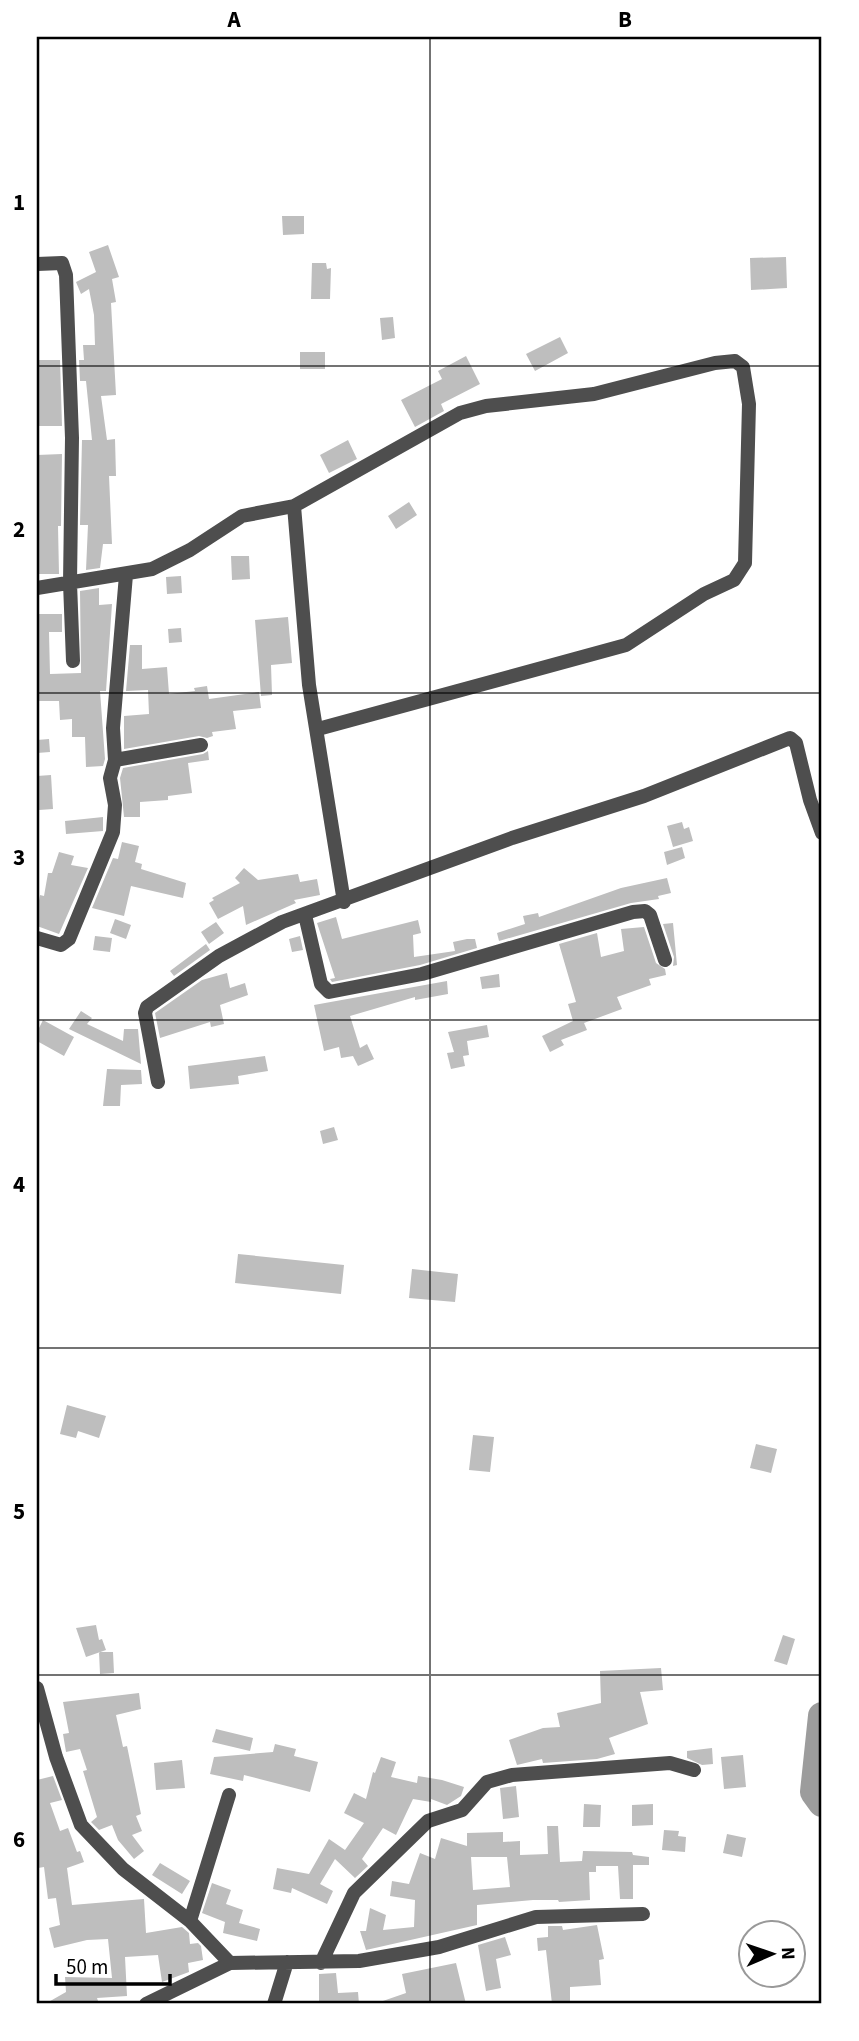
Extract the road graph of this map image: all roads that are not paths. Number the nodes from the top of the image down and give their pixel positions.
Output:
1 (37, 264) edge
2 (294, 506) junction
3 (127, 575) junction
4 (70, 583) junction
5 (37, 588) edge
6 (73, 661) dead end
7 (318, 729) junction
8 (201, 745) dead end
9 (114, 760) junction
10 (822, 833) edge
11 (344, 902) junction
12 (305, 915) junction
13 (37, 938) edge
14 (665, 960) dead end
15 (158, 1082) dead end
16 (37, 1688) edge
17 (694, 1770) dead end
18 (229, 1795) dead end
19 (643, 1914) dead end
20 (190, 1921) junction
21 (287, 1962) junction
22 (230, 1963) junction
23 (321, 1963) junction
24 (146, 2004) edge
25 (274, 2004) edge

1 - 4 street
2 - 3 street
2 - 7 street
2 - 7 street
3 - 4 street
3 - 9 street
4 - 5 street
4 - 6 street
7 - 11 street
8 - 9 street
9 - 13 street
10 - 11 street
11 - 12 street
12 - 14 street
12 - 15 street
16 - 20 street
17 - 23 street
18 - 20 street
19 - 23 street
20 - 22 street
21 - 22 street
21 - 23 street
21 - 25 street
22 - 24 street

